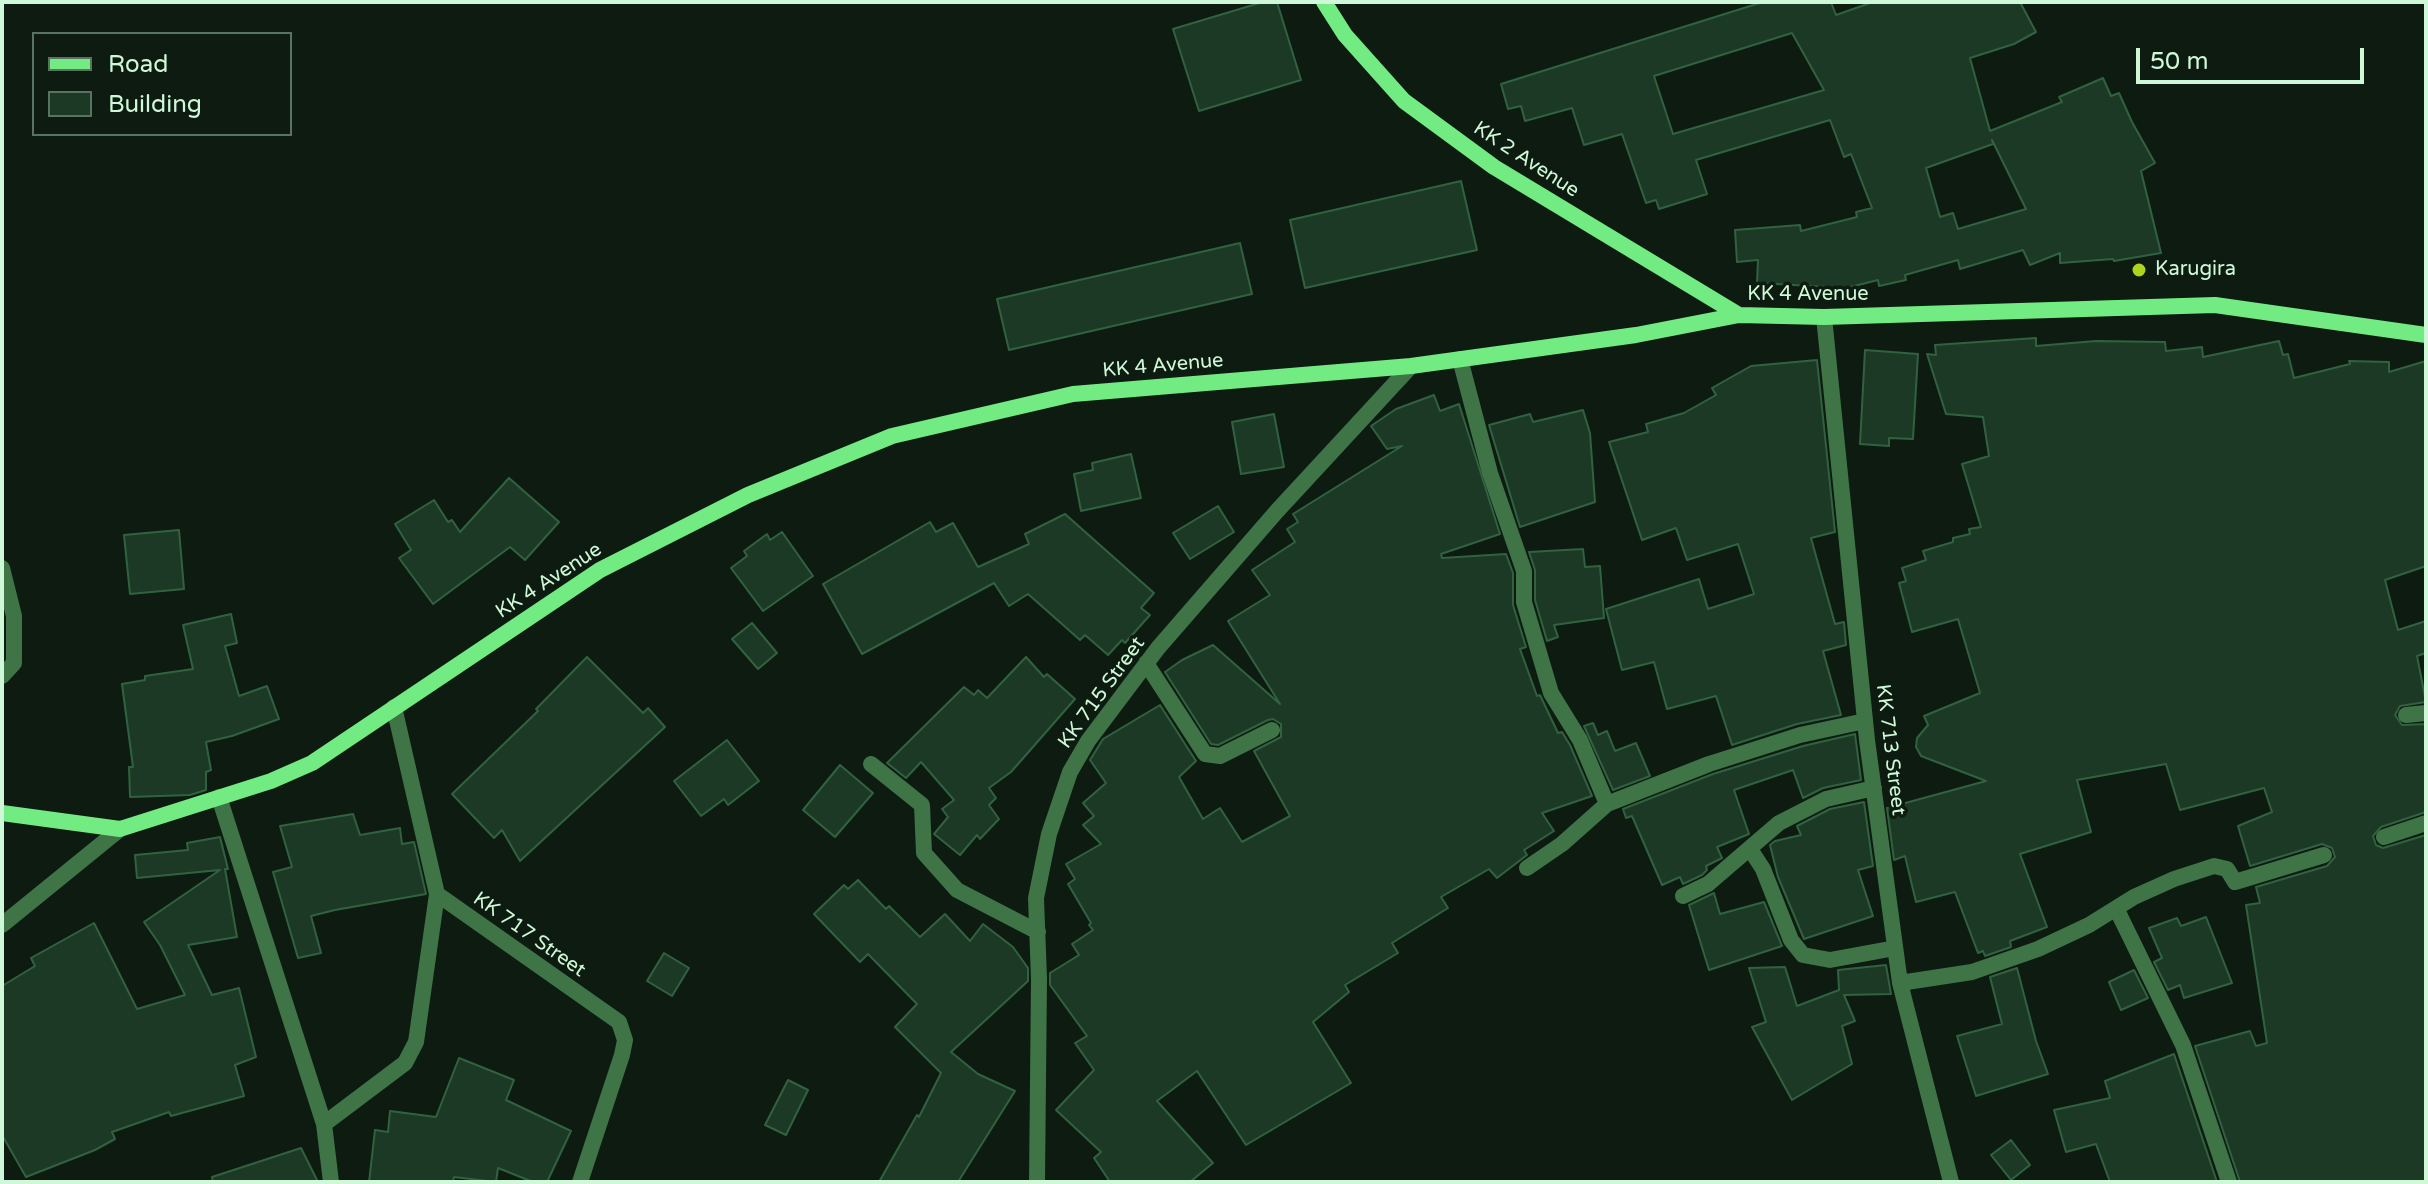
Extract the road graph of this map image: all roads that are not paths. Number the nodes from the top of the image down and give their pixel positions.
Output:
1 (1324, 2) edge
2 (1739, 315) junction
3 (1824, 317) junction
4 (2426, 335) edge
5 (1460, 359) junction
6 (1411, 366) junction
7 (2, 568) edge
8 (1146, 663) junction
9 (2, 676) edge
10 (394, 707) junction
11 (2426, 713) edge
12 (2406, 715) dead end
13 (1865, 721) junction
14 (1272, 730) dead end
15 (871, 764) dead end
16 (1874, 788) junction
17 (219, 797) junction
18 (1607, 804) junction
19 (2, 813) edge
20 (2426, 823) edge
21 (120, 829) junction
22 (2384, 837) dead end
23 (1750, 849) junction
24 (2324, 855) dead end
25 (1527, 868) dead end
26 (437, 894) junction
27 (1683, 896) dead end
28 (2117, 910) junction
29 (2, 925) edge
30 (1038, 932) junction
31 (1895, 948) junction
32 (1900, 983) junction
33 (324, 1124) junction
34 (331, 1182) edge
35 (580, 1182) edge
36 (1037, 1182) edge
37 (1951, 1182) edge
38 (2229, 1182) edge

1 - 2 main road, KK 2 Avenue
2 - 3 main road, KK 4 Avenue
2 - 5 main road, KK 4 Avenue
3 - 4 main road, KK 4 Avenue
3 - 13 street, KK 713 Street
5 - 6 main road, KK 4 Avenue
5 - 18 street
6 - 8 street, KK 715 Street
6 - 10 main road, KK 4 Avenue
7 - 9 street
8 - 14 street
8 - 30 street, KK 715 Street
10 - 17 main road, KK 4 Avenue
10 - 26 street
11 - 12 street
13 - 16 street, KK 713 Street
13 - 18 street
15 - 30 street
16 - 23 street
16 - 31 street, KK 713 Street
17 - 21 main road, KK 4 Avenue
17 - 33 street
18 - 25 street
19 - 21 main road, KK 4 Avenue
20 - 22 street
21 - 29 street
23 - 27 street
23 - 31 street
24 - 28 street
26 - 33 street
26 - 35 street, KK 717 Street
28 - 32 street
28 - 38 street
30 - 36 street, KK 715 Street
31 - 32 street, KK 713 Street
32 - 37 street, KK 713 Street
33 - 34 street

